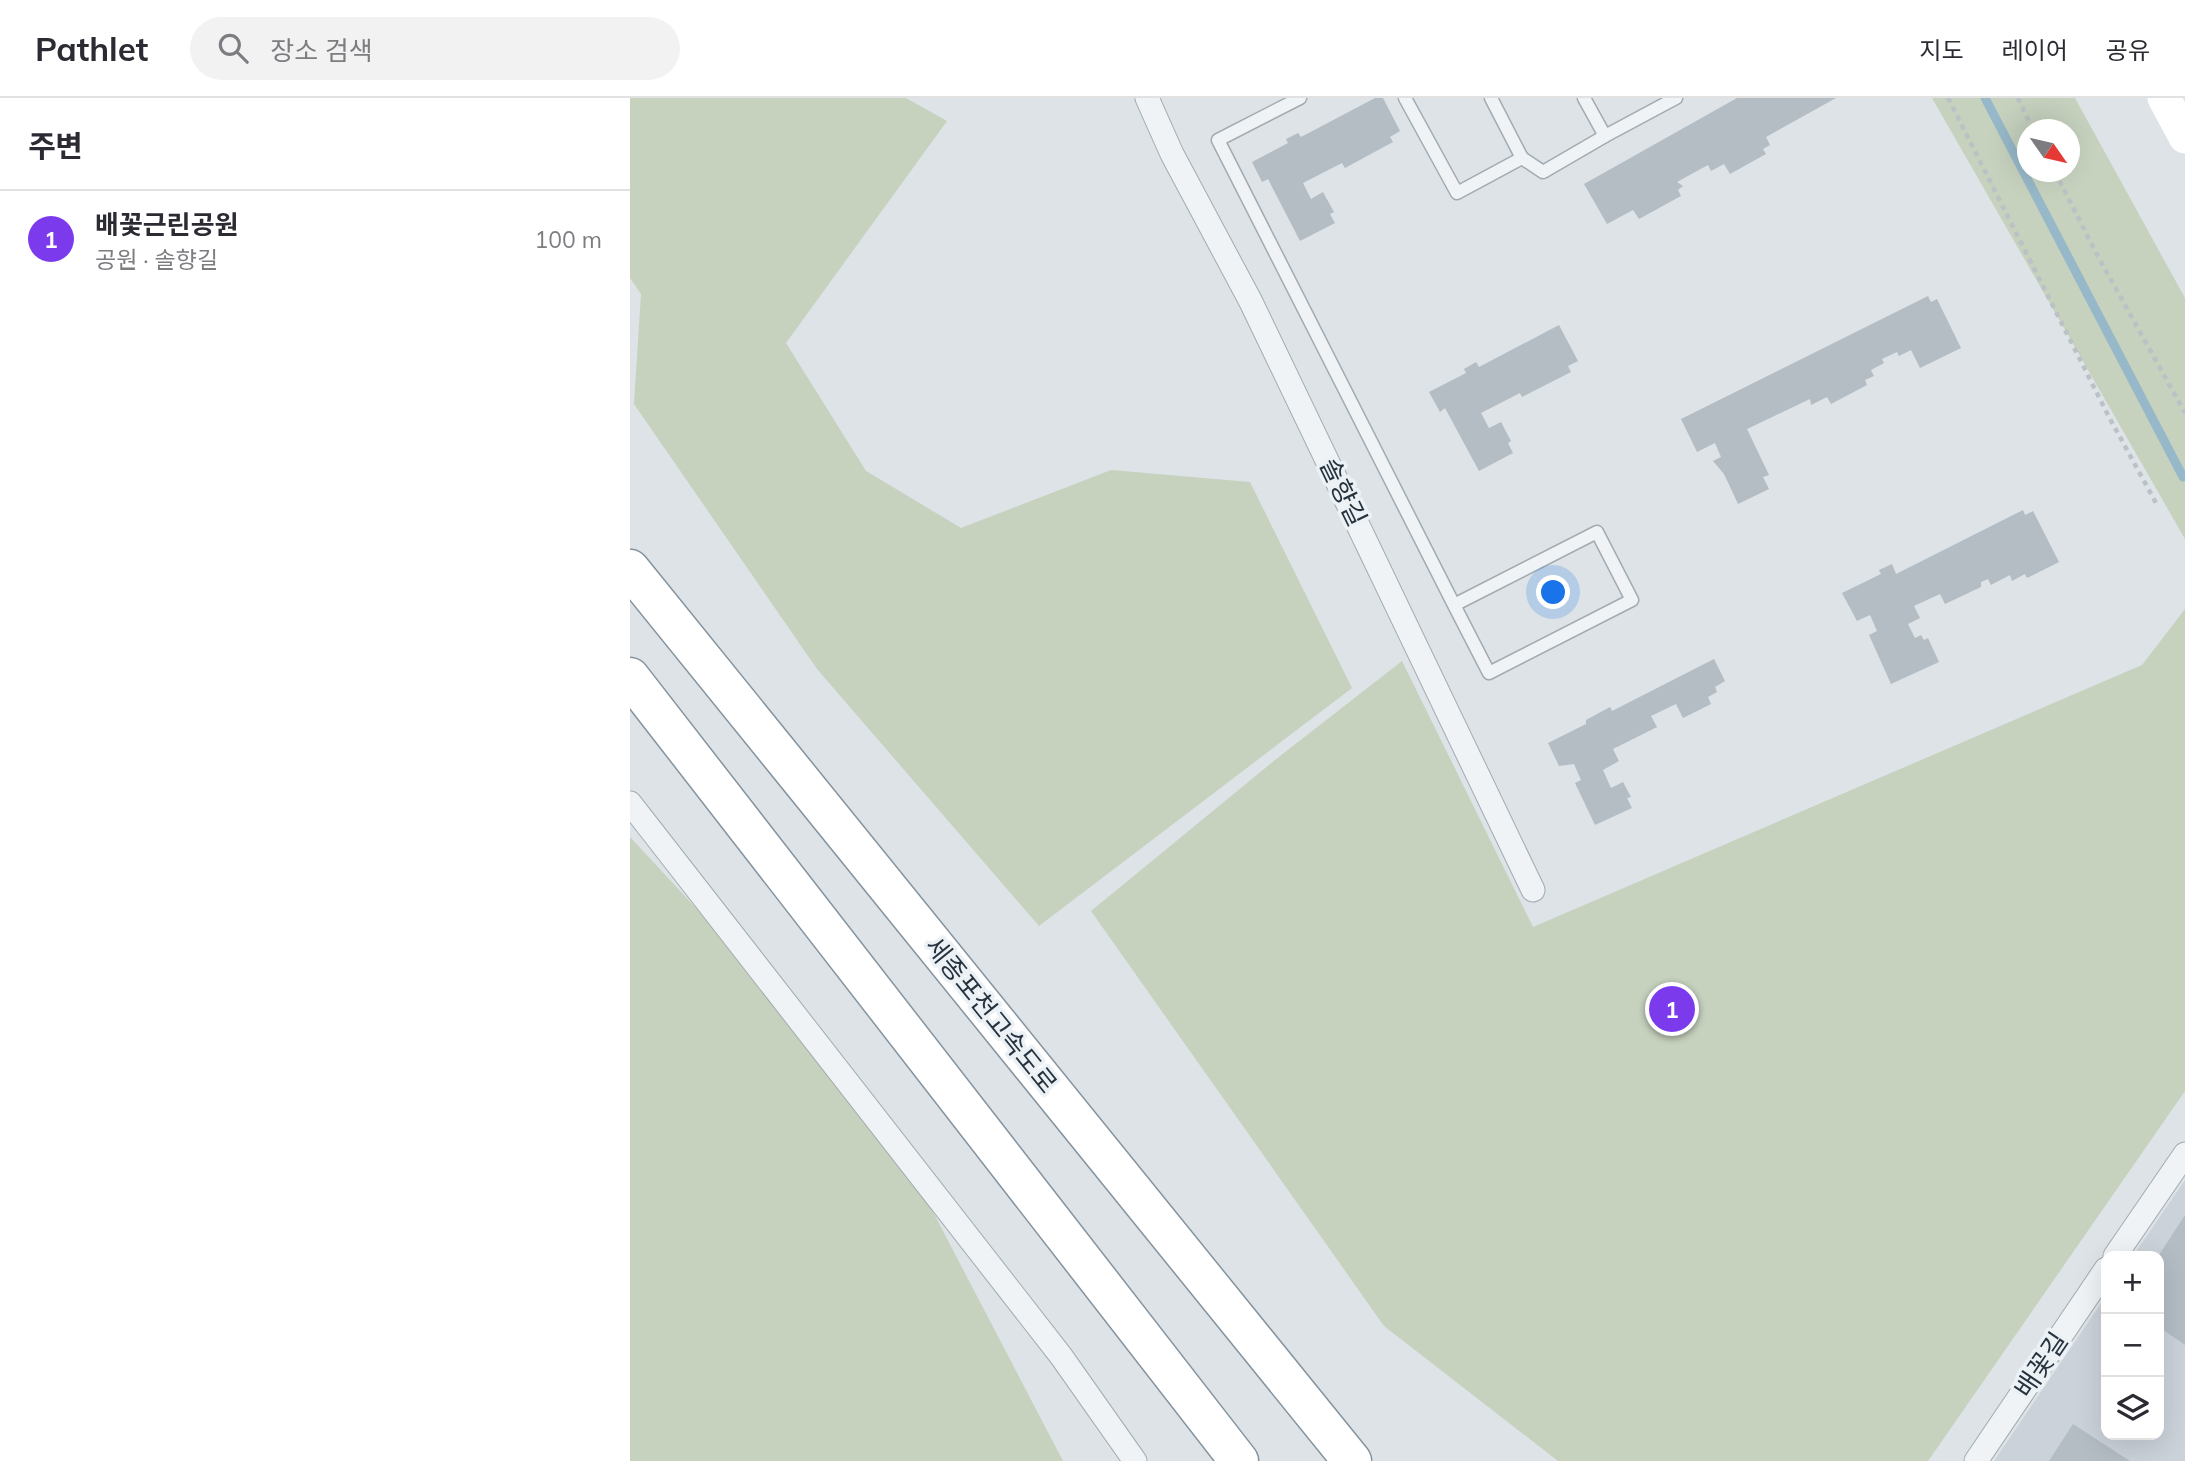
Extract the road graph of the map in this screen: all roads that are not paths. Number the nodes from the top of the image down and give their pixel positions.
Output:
1 (1147, 98) edge
2 (1300, 98) edge
3 (1405, 98) edge
4 (1491, 98) edge
5 (1584, 98) edge
6 (1676, 98) edge
7 (2164, 98) edge
8 (1605, 136) junction
9 (2185, 137) edge
10 (1522, 158) junction
11 (630, 569) edge
12 (1454, 605) junction
13 (630, 677) edge
14 (630, 803) edge
15 (1534, 890) dead end
16 (2185, 1154) edge
17 (2118, 1251) edge
18 (2101, 1276) edge
19 (1135, 1461) edge
20 (1239, 1461) edge
21 (1352, 1461) edge
22 (1976, 1461) edge

1 - 15 street, 솔향길
2 - 12 lane
3 - 10 lane
4 - 10 lane
5 - 8 lane
6 - 8 lane
7 - 9 street
8 - 10 lane
11 - 21 highway, 세종포천고속도로
12 - 12 lane
13 - 20 highway
14 - 19 street
16 - 17 street
18 - 22 street, 배꽃길

